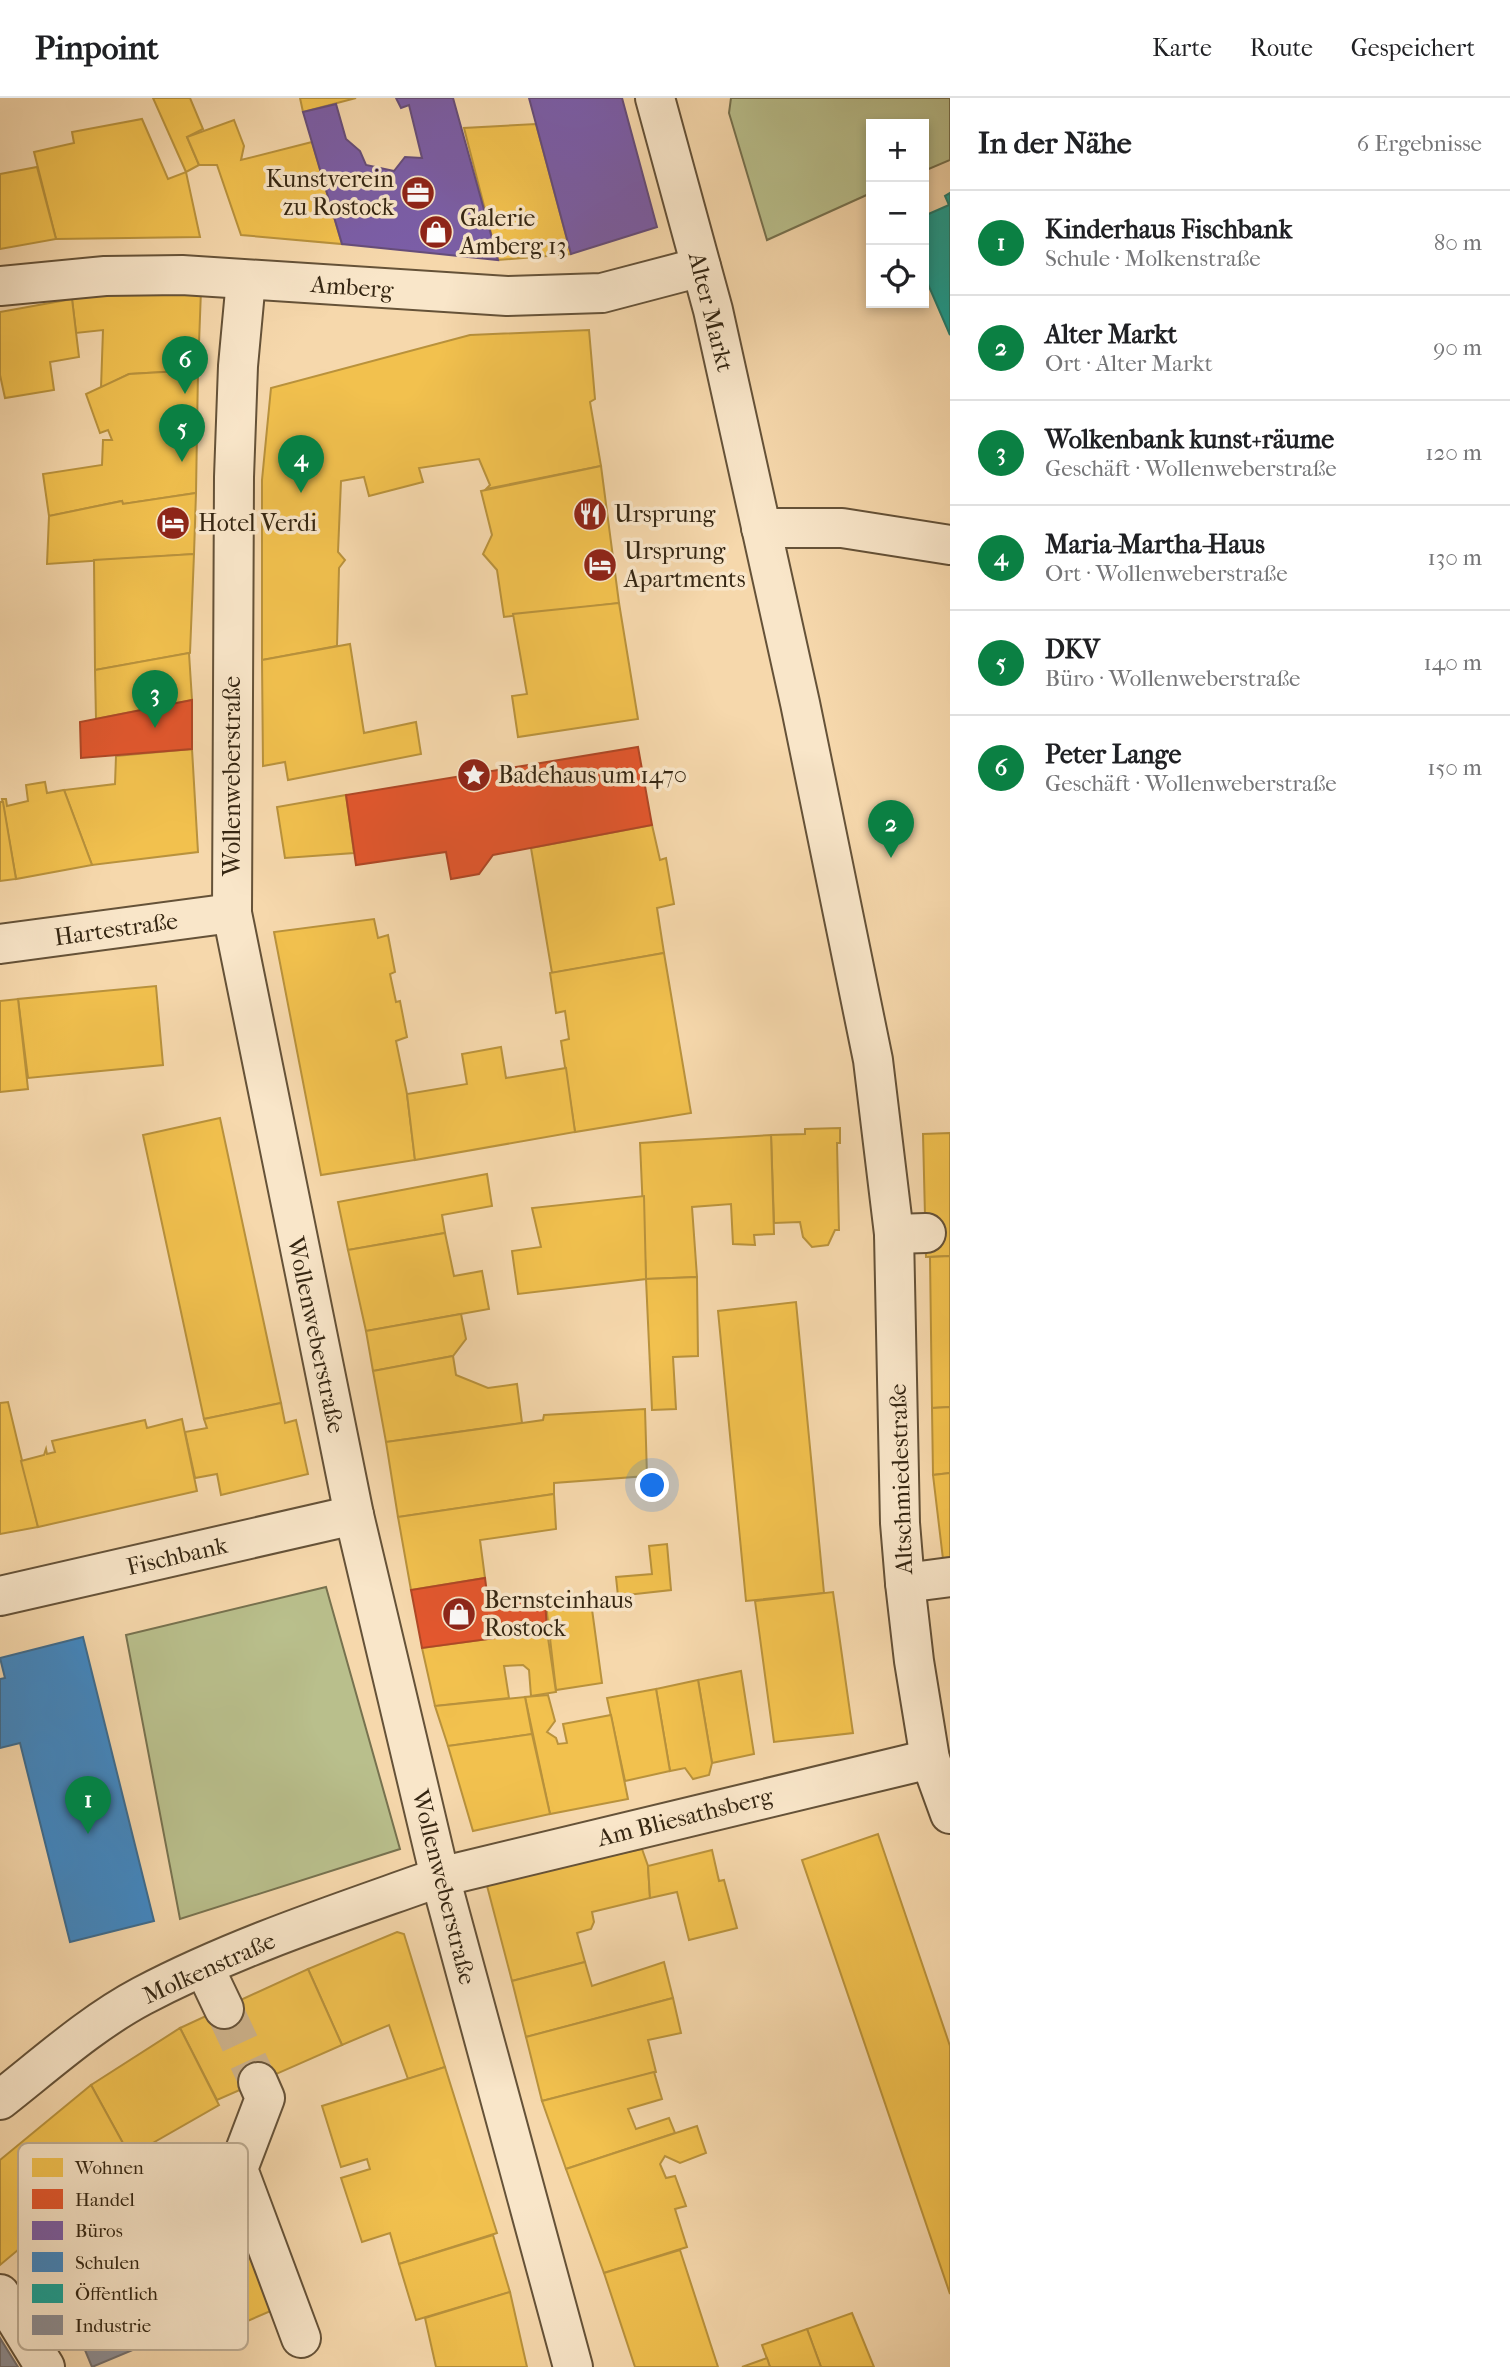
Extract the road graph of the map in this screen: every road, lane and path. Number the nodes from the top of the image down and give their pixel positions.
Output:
1 (654, 98) edge
2 (701, 267) junction
3 (246, 280) junction
4 (0, 286) edge
5 (761, 528) junction
6 (950, 545) edge
7 (232, 913) junction
8 (0, 944) edge
9 (884, 1139) joint
10 (354, 1516) junction
11 (950, 1577) edge
12 (905, 1583) junction
13 (0, 1596) edge
14 (930, 1759) junction
15 (950, 1814) edge
16 (440, 1877) junction
17 (204, 1967) junction
18 (224, 2009) tunnel mouth
19 (258, 2082) tunnel mouth
20 (0, 2100) edge
21 (248, 2143) edge
22 (248, 2196) edge
23 (0, 2294) edge
24 (18, 2323) edge
25 (301, 2338) dead end
26 (35, 2350) edge
27 (45, 2367) edge
28 (573, 2367) edge

1 - 2 street, Alter Markt
2 - 3 street, Amberg
2 - 5 street, Alter Markt
3 - 4 street, Amberg
3 - 7 street, Wollenweberstraße
5 - 6 street
5 - 9 street, Alter Markt
7 - 8 street, Hartestraße
7 - 10 street, Wollenweberstraße
9 - 12 street, Altschmiedestraße
10 - 13 street, Fischbank
10 - 16 street, Wollenweberstraße
11 - 12 street
12 - 14 street, Altschmiedestraße
14 - 15 street, Altschmiedestraße
14 - 16 street, Am Bliesathsberg
16 - 17 street, Molkenstraße
16 - 28 street, Wollenweberstraße
17 - 18 street
17 - 20 street, Molkenstraße
19 - 21 street
22 - 25 street
23 - 24 street
26 - 27 street

